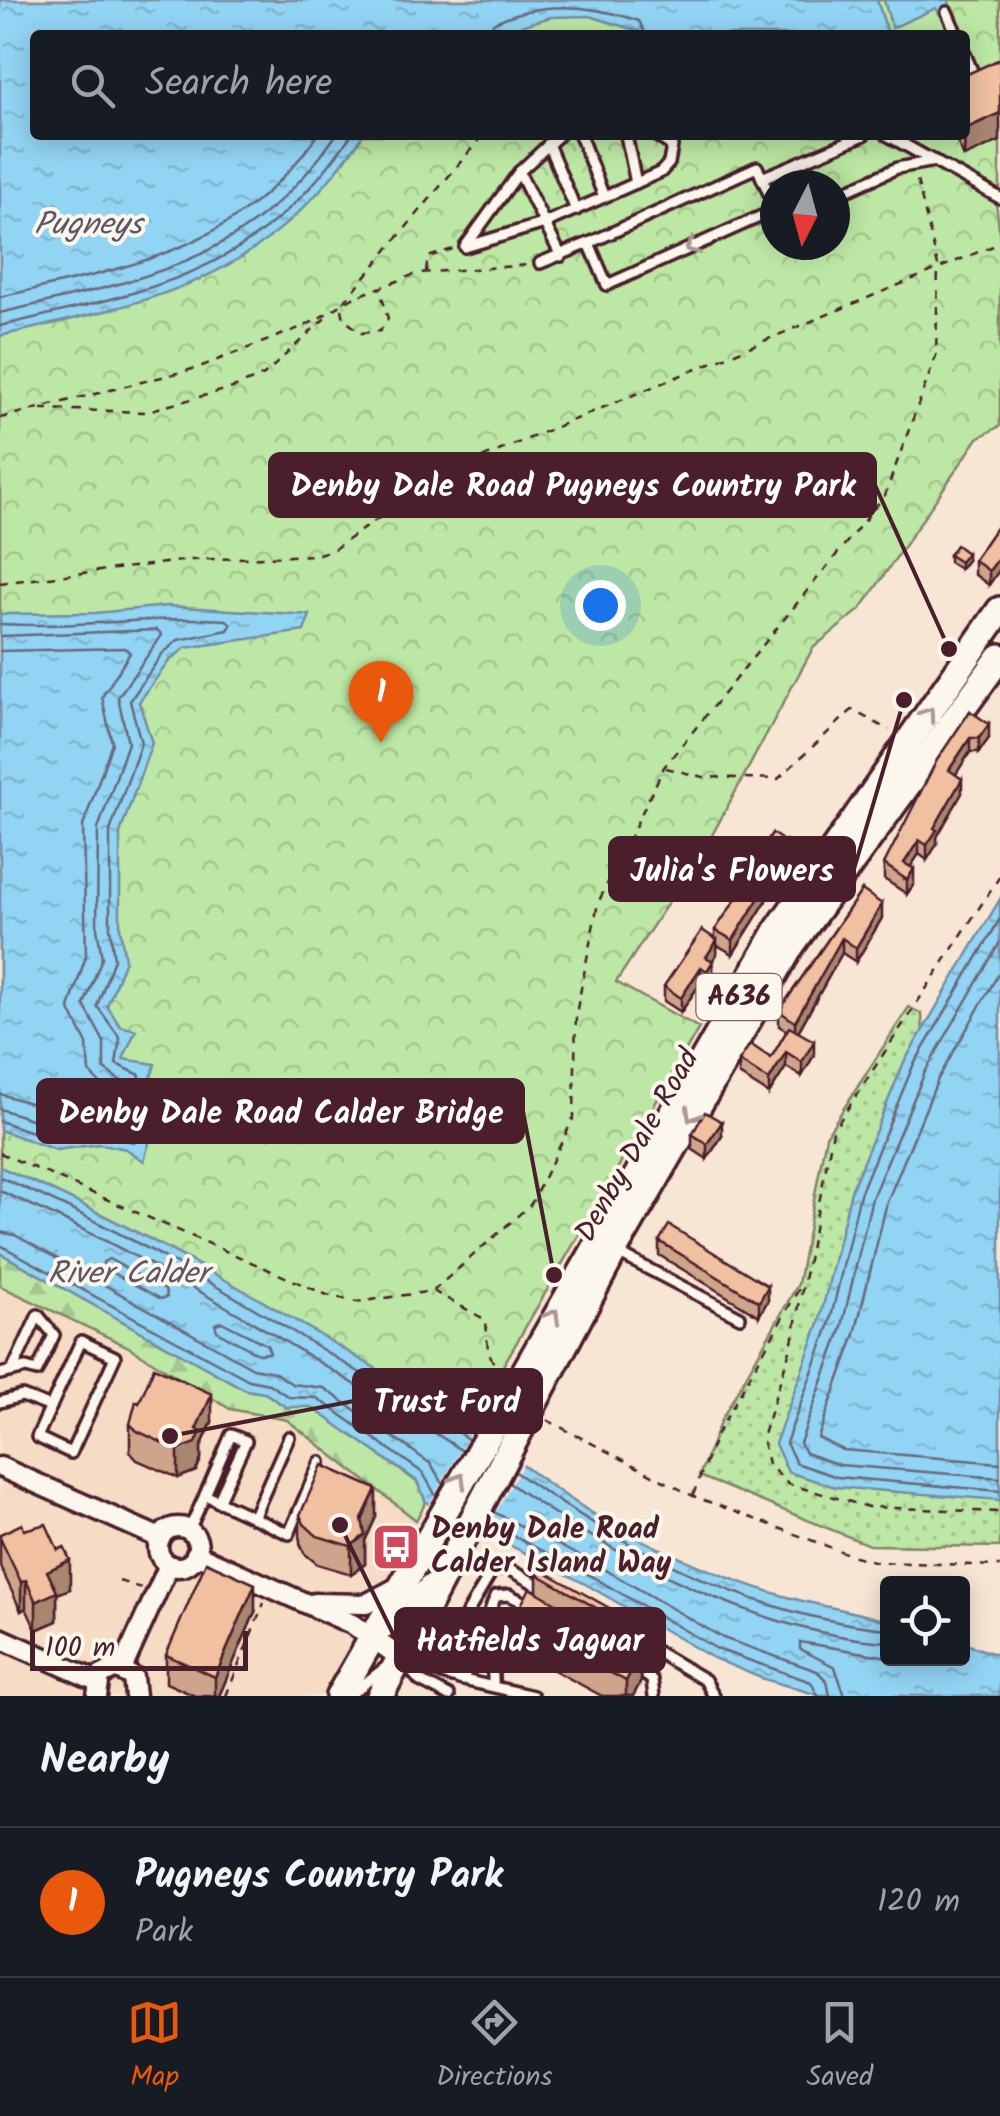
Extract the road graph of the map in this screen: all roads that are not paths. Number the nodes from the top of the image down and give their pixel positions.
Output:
1 (947, 12) dead end
2 (955, 30) edge
3 (970, 66) edge
4 (975, 78) edge
5 (553, 140) edge
6 (582, 140) edge
7 (627, 140) edge
8 (663, 140) edge
9 (852, 140) edge
10 (896, 140) edge
11 (548, 144) junction
12 (934, 161) junction
13 (781, 170) edge
14 (520, 172) junction
15 (760, 174) edge
16 (636, 183) junction
17 (850, 190) edge
18 (604, 197) junction
19 (1000, 198) edge
20 (576, 210) junction
21 (760, 217) edge
22 (545, 224) junction
23 (588, 243) junction
24 (561, 256) junction
25 (540, 264) road end
26 (1000, 610) edge
27 (1000, 657) edge
28 (614, 1251) junction
29 (740, 1317) dead end
30 (12, 1371) junction
31 (0, 1374) edge
32 (0, 1402) edge
33 (51, 1407) junction
34 (289, 1437) dead end
35 (320, 1462) edge
36 (0, 1467) edge
37 (205, 1495) junction
38 (218, 1502) junction
39 (252, 1518) junction
40 (189, 1530) junction
41 (160, 1538) junction
42 (196, 1554) junction
43 (169, 1565) junction
44 (443, 1569) junction
45 (401, 1583) junction
46 (558, 1596) edge
47 (303, 1602) junction
48 (534, 1608) edge
49 (626, 1634) edge
50 (370, 1637) junction
51 (0, 1638) edge
52 (401, 1658) junction
53 (629, 1664) edge
54 (122, 1669) junction
55 (459, 1679) junction
56 (493, 1685) junction
57 (97, 1688) edge
58 (135, 1696) edge
59 (340, 1696) edge
60 (350, 1696) edge
61 (380, 1696) edge
62 (449, 1696) edge
63 (533, 1696) edge
64 (654, 1696) edge
65 (714, 1696) edge

1 - 2 lane
3 - 4 lane
5 - 11 lane
6 - 18 lane
7 - 16 lane
8 - 16 lane
9 - 13 lane
10 - 12 lane
11 - 14 lane
11 - 20 lane
12 - 17 lane
12 - 19 lane
14 - 22 lane
14 - 22 lane
15 - 23 lane
16 - 18 lane
18 - 20 lane
20 - 22 lane
21 -> 23 lane
22 - 24 lane
23 - 24 lane
24 - 25 lane
45 -> 26 main road, Denby Dale Road / A636
27 -> 28 main road, Denby Dale Road / A636
28 - 29 lane
28 - 44 main road, Denby Dale Road / A636
30 - 30 lane
30 - 31 lane
32 - 33 lane
33 - 33 lane
34 - 39 lane
35 - 39 lane
36 - 41 street
37 - 38 lane
37 - 38 lane
37 - 40 lane
38 - 39 lane
40 - 41 street
40 - 42 street
41 - 43 street
42 - 43 street
42 - 47 street
43 - 54 street
44 - 50 street
44 - 52 main road, Denby Dale Road / A636
45 - 47 street
45 - 50 main road, Denby Dale Road / A636
46 - 55 lane
47 - 50 street
48 - 56 lane
49 - 65 lane
50 - 52 street
50 - 59 main road, Denby Dale Road / A636
51 - 57 street
52 - 55 lane
52 - 60 lane
52 - 61 main road, Denby Dale Road / A636
52 - 62 lane
53 - 64 lane
54 - 57 street
54 - 58 street
55 - 56 lane
56 - 63 lane

